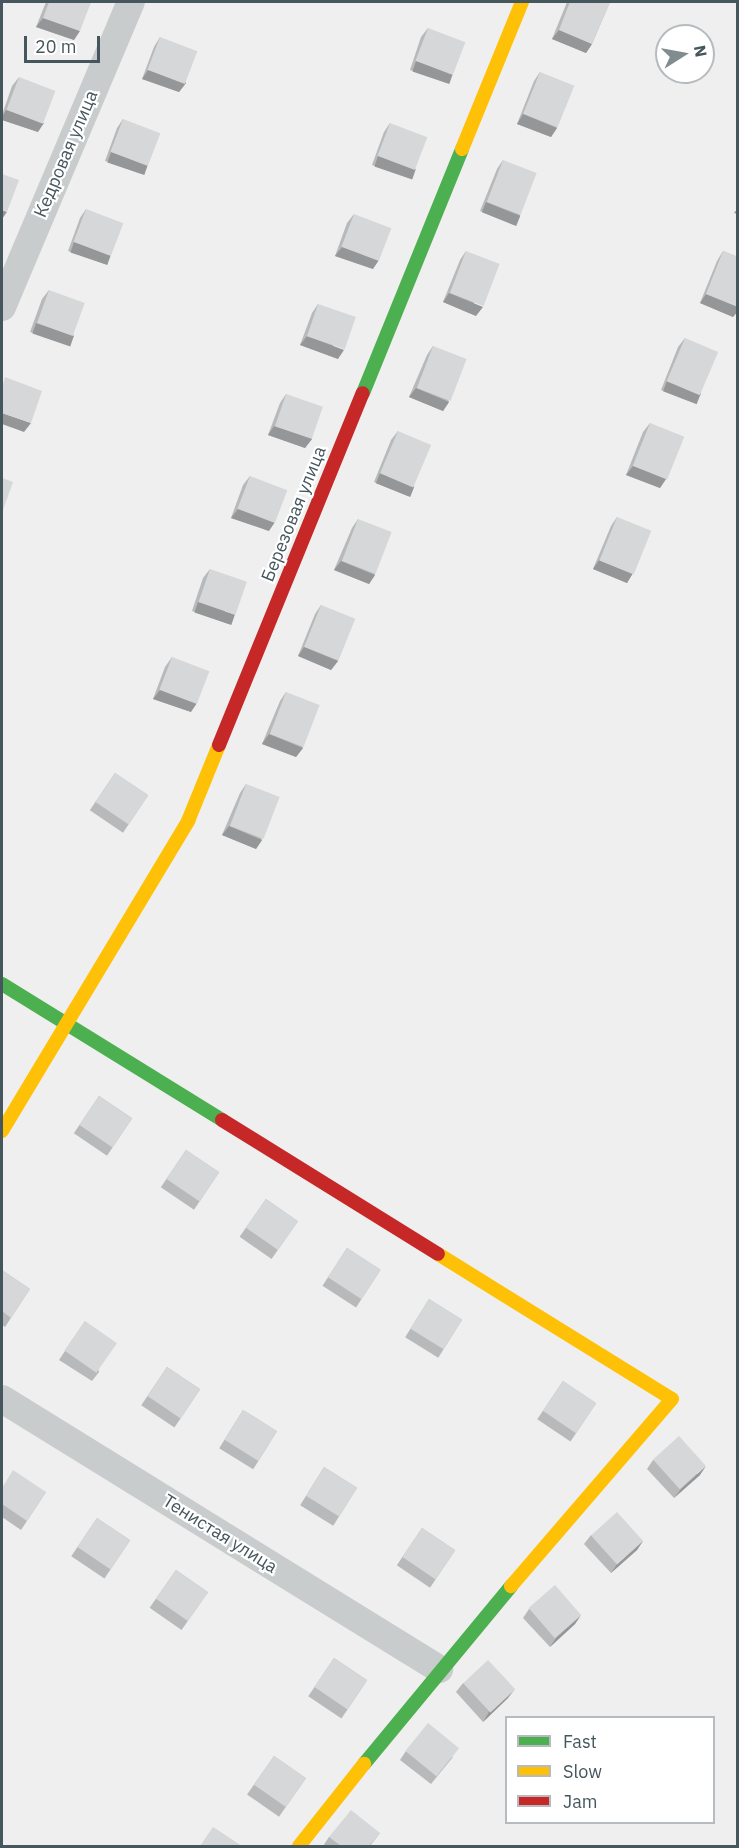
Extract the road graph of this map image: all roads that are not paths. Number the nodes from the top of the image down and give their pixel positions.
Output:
1 (131, 2) edge
2 (522, 2) edge
3 (2, 307) edge
4 (2, 984) edge
5 (68, 1025) junction
6 (2, 1131) edge
7 (2, 1399) edge
8 (439, 1669) junction
9 (299, 1846) edge

1 - 3 street, Кедровая улица
2 - 5 street, Березовая улица
4 - 5 street
5 - 6 street, Березовая улица
5 - 8 street
7 - 8 street, Тенистая улица
8 - 9 street

